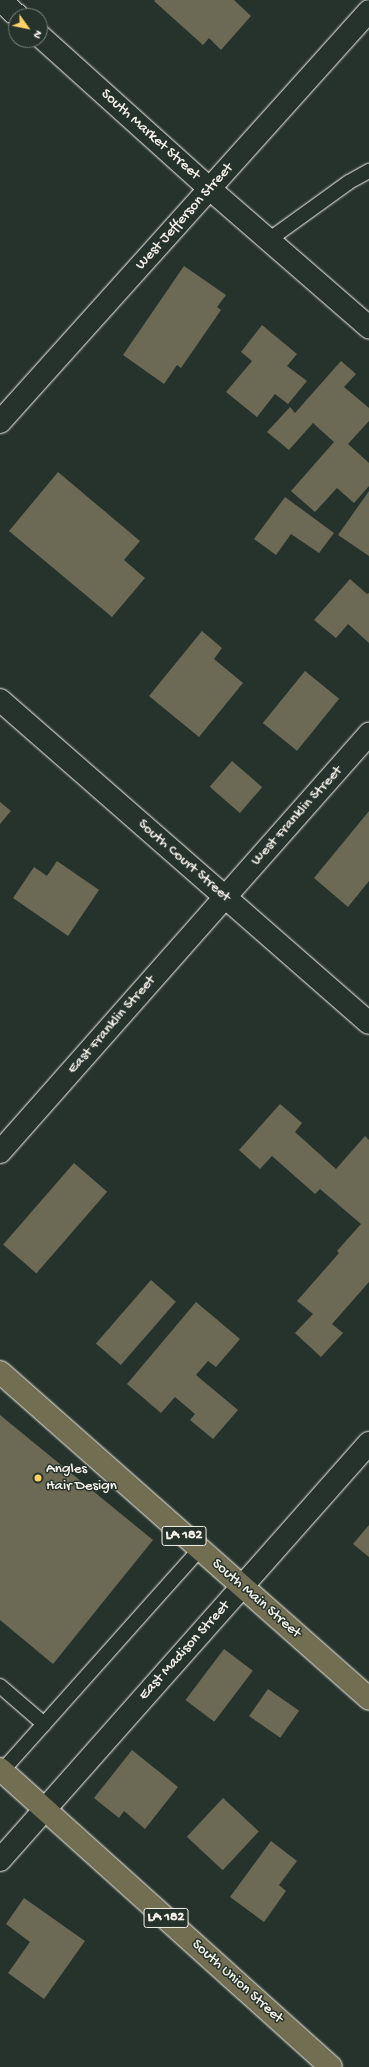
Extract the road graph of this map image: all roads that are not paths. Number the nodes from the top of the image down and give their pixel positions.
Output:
1 (0, 0) edge
2 (9, 8) edge
3 (369, 11) edge
4 (48, 43) edge
5 (369, 171) edge
6 (210, 189) junction
7 (270, 239) junction
8 (369, 327) edge
9 (0, 422) edge
10 (0, 700) edge
11 (369, 734) edge
12 (225, 897) junction
13 (369, 1023) edge
14 (0, 1152) edge
15 (0, 1372) edge
16 (369, 1443) edge
17 (200, 1550) junction
18 (242, 1587) junction
19 (0, 1686) edge
20 (369, 1699) edge
21 (44, 1724) junction
22 (1, 1770) edge
23 (45, 1809) junction
24 (0, 1860) edge
25 (331, 2067) edge

1 - 2 street
3 - 6 street, West Jefferson Street
4 - 6 street, South Market Street
5 - 7 lane
6 - 7 street, South Market Street
6 - 9 street, West Jefferson Street
7 - 8 street, South Market Street
10 - 12 street, South Court Street
11 - 12 street, West Franklin Street
12 - 13 street, South Court Street
12 - 14 street, East Franklin Street
15 - 17 main road, South Main Street / LA 182
16 - 18 street, East Madison Street
17 - 18 main road, South Main Street / LA 182
17 - 21 lane
18 - 20 main road, South Main Street / LA 182
18 - 23 street, East Madison Street
19 - 21 lane
21 - 22 lane
22 - 23 main road, South Union Street / LA 182
23 - 24 street, East Madison Street
23 - 25 main road, South Union Street / LA 182

